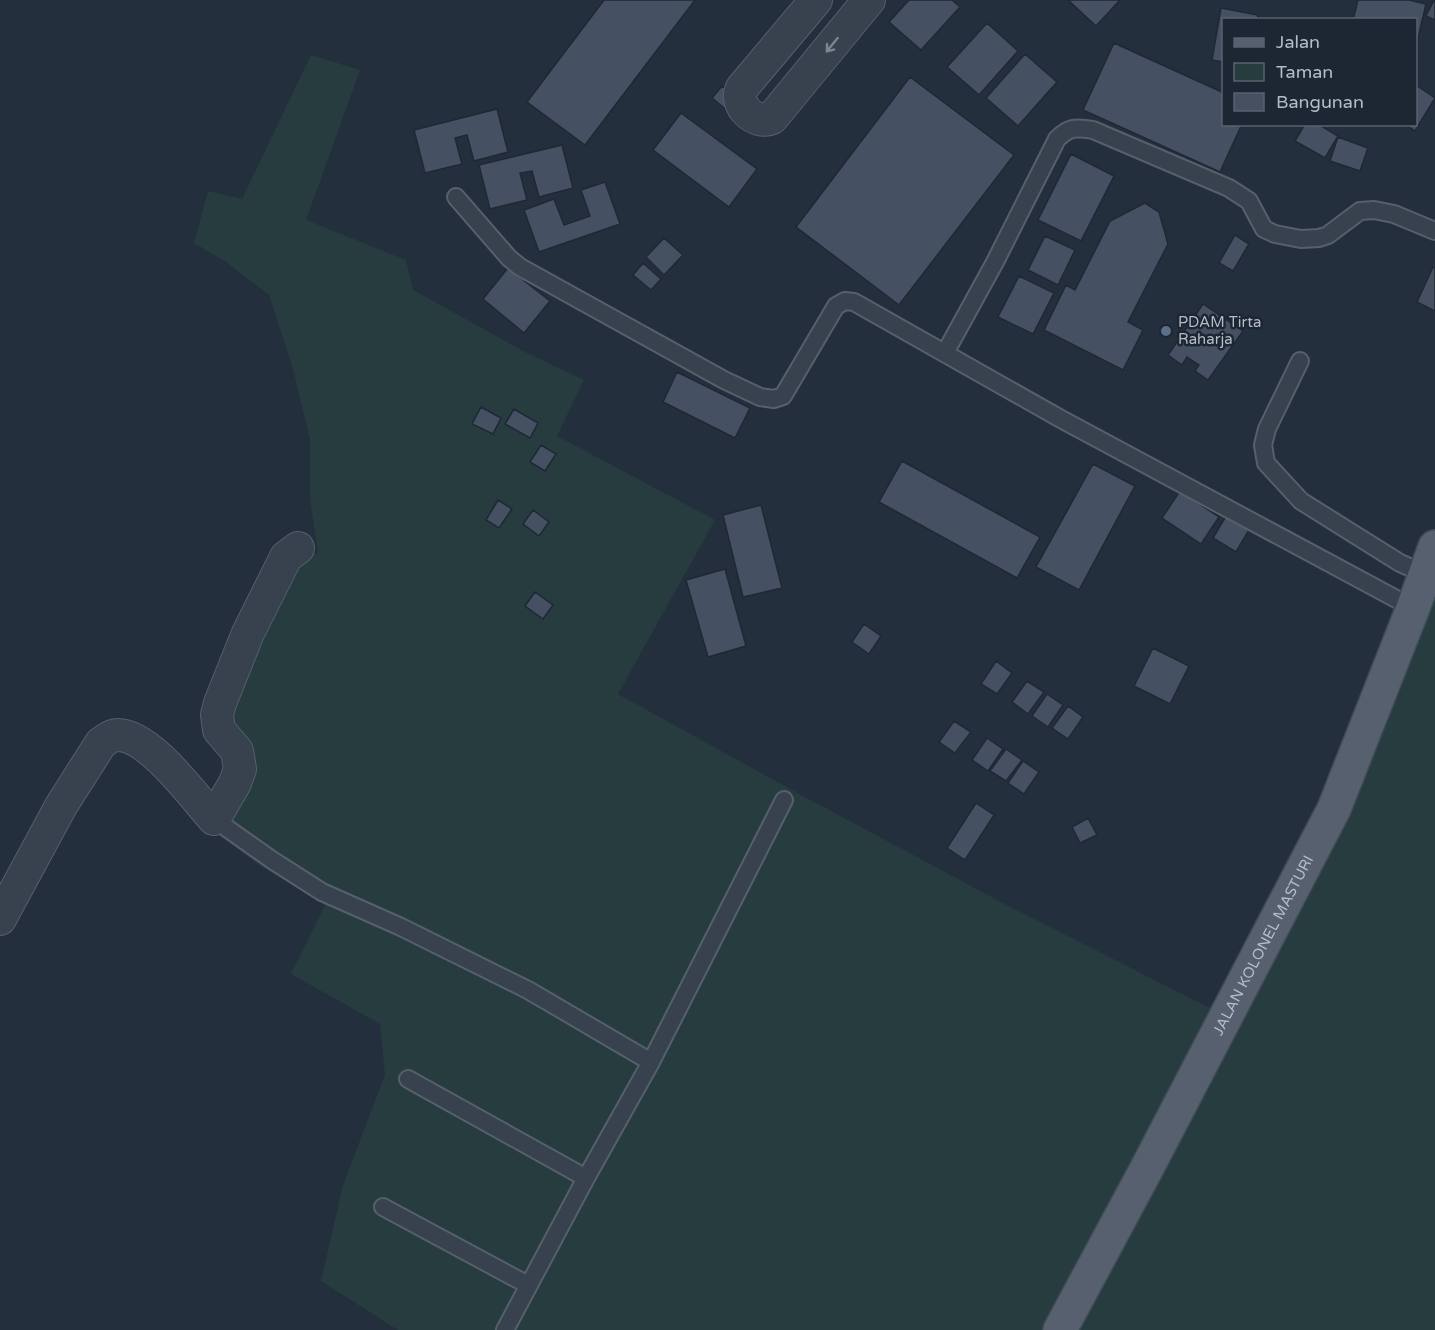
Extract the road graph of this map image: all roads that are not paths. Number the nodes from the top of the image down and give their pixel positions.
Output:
1 (816, 0) edge
2 (869, 0) edge
3 (456, 197) dead end
4 (1435, 231) edge
5 (945, 353) junction
6 (1300, 361) dead end
7 (298, 548) dead end
8 (1430, 561) edge
9 (1413, 608) junction
10 (784, 800) dead end
11 (214, 819) junction
12 (0, 919) edge
13 (651, 1062) junction
14 (408, 1079) dead end
15 (586, 1178) junction
16 (384, 1208) dead end
17 (528, 1285) junction
18 (505, 1330) edge
19 (1060, 1330) edge

2 -> 1 street
3 - 5 lane
4 - 5 lane
5 - 9 lane
6 - 8 lane
7 - 11 street
8 - 9 main road, JALAN KOLONEL MASTURI
9 - 19 main road, JALAN KOLONEL MASTURI
10 - 13 lane
11 - 12 street
11 - 13 lane
13 - 15 lane
14 - 15 lane
15 - 17 lane
16 - 17 lane
17 - 18 lane

